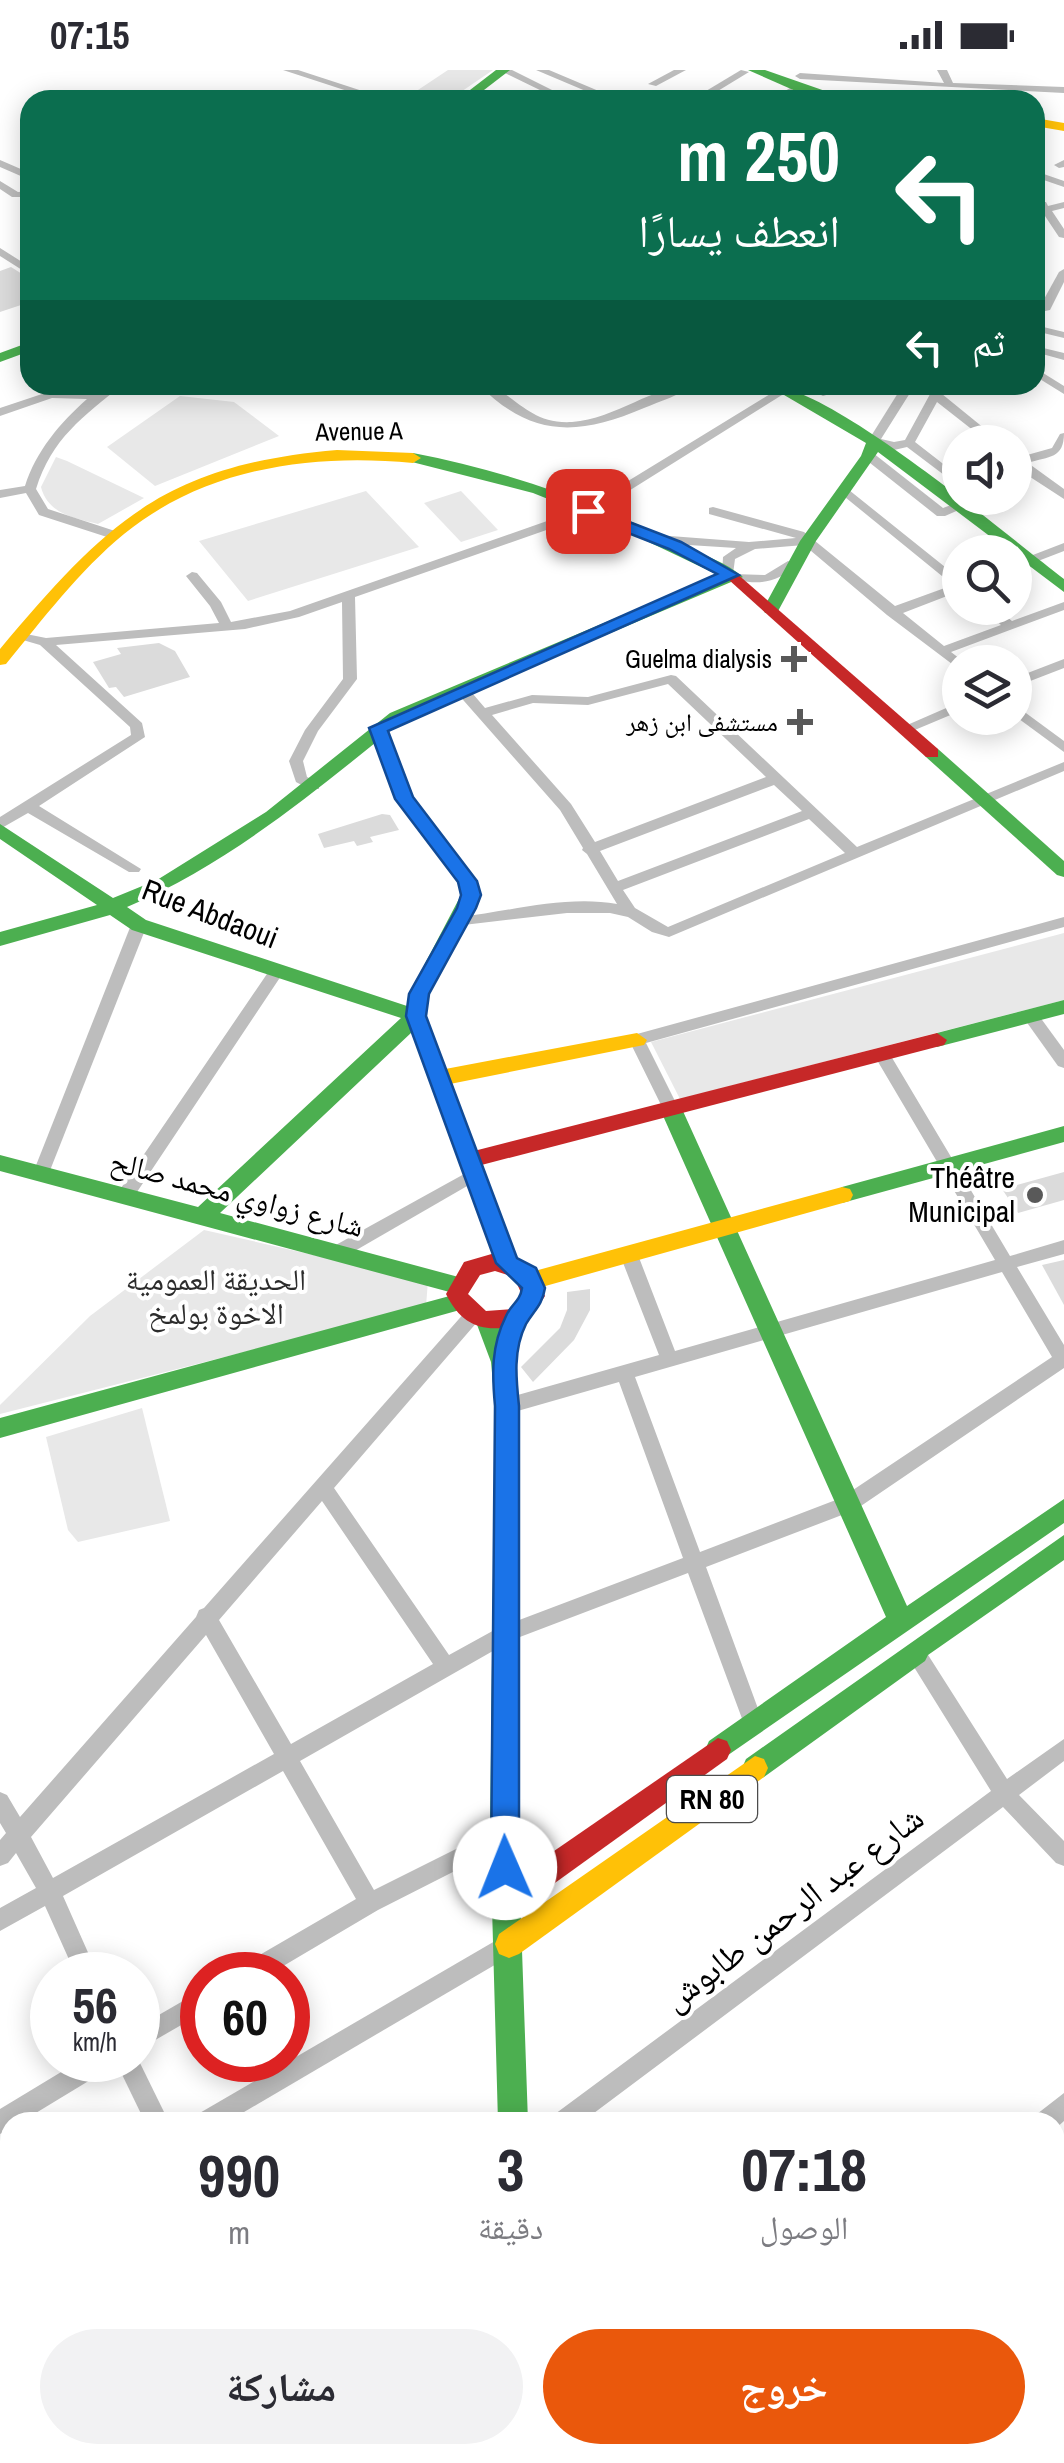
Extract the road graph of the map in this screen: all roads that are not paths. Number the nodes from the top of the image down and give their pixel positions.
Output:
1 (276, 70) edge
2 (288, 70) edge
3 (303, 70) edge
4 (504, 70) edge
5 (542, 70) edge
6 (681, 70) edge
7 (902, 70) edge
8 (942, 70) edge
9 (745, 71) edge
10 (664, 72) edge
11 (563, 74) edge
12 (902, 82) junction
13 (849, 83) edge
14 (653, 84) dead end
15 (578, 85) junction
16 (950, 86) junction
17 (800, 88) edge
18 (341, 90) edge
19 (353, 90) edge
20 (367, 90) edge
21 (483, 90) edge
22 (535, 90) edge
23 (565, 90) edge
24 (589, 90) edge
25 (713, 90) edge
26 (1064, 90) edge
27 (1045, 214) edge
28 (1064, 235) edge
29 (1064, 272) edge
30 (1058, 293) edge
31 (49, 395) edge
32 (74, 395) edge
33 (498, 395) edge
34 (650, 395) edge
35 (768, 395) edge
36 (790, 395) edge
37 (903, 395) edge
38 (936, 395) edge
39 (944, 395) edge
40 (97, 396) joint
41 (0, 412) edge
42 (977, 425) edge
43 (1064, 437) edge
44 (909, 443) junction
45 (872, 449) junction
46 (1060, 452) edge
47 (1032, 458) edge
48 (942, 471) edge
49 (1032, 472) edge
50 (942, 480) edge
51 (30, 490) junction
52 (844, 490) junction
53 (0, 494) edge
54 (1064, 495) edge
55 (588, 511) junction
56 (713, 512) dead end
57 (984, 515) edge
58 (114, 535) junction
59 (1000, 535) edge
60 (657, 539) junction
61 (808, 541) junction
62 (752, 545) junction
63 (1064, 548) edge
64 (1032, 559) edge
65 (793, 564) junction
66 (1032, 569) edge
67 (942, 571) edge
68 (731, 575) junction
69 (192, 576) dead end
70 (1064, 587) edge
71 (942, 593) edge
72 (348, 596) junction
73 (1064, 606) edge
74 (770, 609) junction
75 (892, 612) junction
76 (1011, 626) joint
77 (227, 627) junction
78 (11, 632) edge
79 (44, 642) junction
80 (959, 645) edge
81 (942, 651) edge
82 (0, 660) edge
83 (1064, 663) edge
84 (1032, 675) edge
85 (462, 690) junction
86 (483, 713) junction
87 (942, 714) edge
88 (1032, 723) edge
89 (378, 728) junction
90 (905, 729) junction
91 (1064, 748) edge
92 (1064, 766) edge
93 (775, 778) junction
94 (314, 786) junction
95 (983, 801) junction
96 (28, 806) junction
97 (812, 813) junction
98 (0, 827) edge
99 (589, 850) junction
100 (855, 854) junction
101 (134, 870) dead end
102 (1064, 871) edge
103 (613, 888) junction
104 (118, 910) junction
105 (629, 911) junction
106 (460, 922) junction
107 (1064, 922) edge
108 (139, 925) junction
109 (0, 939) edge
110 (276, 972) junction
111 (1064, 1007) edge
112 (416, 1016) junction
113 (1031, 1017) junction
114 (637, 1040) junction
115 (882, 1054) junction
116 (1064, 1062) edge
117 (440, 1078) junction
118 (671, 1109) junction
119 (1064, 1134) edge
120 (0, 1163) edge
121 (949, 1166) junction
122 (473, 1167) junction
123 (40, 1173) junction
124 (125, 1196) junction
125 (204, 1215) junction
126 (723, 1229) junction
127 (1064, 1246) edge
128 (340, 1251) junction
129 (629, 1255) junction
130 (508, 1263) junction
131 (1002, 1263) junction
132 (532, 1281) junction
133 (469, 1306) junction
134 (517, 1317) junction
135 (770, 1332) junction
136 (1064, 1359) edge
137 (503, 1362) junction
138 (670, 1362) junction
139 (625, 1374) junction
140 (507, 1406) junction
141 (0, 1428) edge
142 (322, 1486) junction
143 (848, 1504) junction
144 (1064, 1508) edge
145 (1064, 1546) edge
146 (694, 1564) junction
147 (206, 1616) junction
148 (901, 1623) junction
149 (506, 1634) junction
150 (921, 1649) junction
151 (446, 1667) junction
152 (754, 1725) junction
153 (1064, 1749) edge
154 (286, 1755) junction
155 (1004, 1794) junction
156 (0, 1802) edge
157 (504, 1835) junction
158 (19, 1836) junction
159 (0, 1856) edge
160 (1064, 1856) edge
161 (564, 1859) junction
162 (542, 1875) junction
163 (50, 1893) junction
164 (506, 1901) junction
165 (569, 1901) junction
166 (370, 1903) junction
167 (0, 1920) edge
168 (509, 1944) junction
169 (77, 1952) edge
170 (286, 1952) edge
171 (66, 2082) edge
172 (137, 2082) edge
173 (16, 2112) edge
174 (152, 2112) edge
175 (223, 2112) edge
176 (513, 2112) edge
177 (576, 2112) edge

1 - 18 street
2 - 19 street
3 - 20 street
4 - 21 main road
4 - 22 street
5 - 11 street
6 - 10 street
7 - 12 street
8 - 16 street
9 - 17 main road
9 - 25 street
10 - 14 street
11 - 15 street
12 - 13 street
12 - 16 street
13 - 17 main road
15 - 23 street
15 - 24 street
16 - 26 street
27 - 28 street
29 - 30 street
31 - 41 street
32 - 40 street
33 - 34 street
35 - 55 street
36 - 45 main road
37 - 45 street
38 - 44 street
39 - 42 street
40 - 51 street
43 - 46 street
44 - 45 street
44 - 48 street
45 - 50 main road
45 - 52 main road
46 - 47 street
49 - 54 street
51 - 53 street
51 - 58 street
52 - 61 main road
52 - 67 street
55 - 58 main road, Avenue A
55 - 60 main road, Avenue A
55 - 72 street
56 - 61 street
57 - 59 main road
58 - 78 main road, Avenue A
60 - 62 street
60 - 68 main road, Avenue A
61 - 62 street
61 - 65 main road
61 - 75 street
62 - 68 street
63 - 64 street
65 - 68 street
65 - 74 main road
66 - 70 main road
68 - 74 main road, Avenue A
68 - 85 main road
69 - 77 street
71 - 75 street
72 - 77 street
72 - 94 street
73 - 76 street
74 - 90 main road, Avenue A
75 - 81 street
76 - 80 street
77 - 79 street
78 - 79 street
78 - 82 main road
79 - 96 street
83 - 84 street
85 - 86 street
85 - 89 main road
86 - 93 street
86 - 99 street
87 - 90 street
88 - 91 street
89 - 94 main road
89 - 106 main road
90 - 95 main road, Avenue A
92 - 95 street
93 - 97 street
93 - 99 street
94 - 104 main road
95 - 100 street
95 - 102 main road, Avenue A
96 - 98 street
96 - 101 street
97 - 100 street
97 - 103 street
98 - 104 main road, Rue Abdaoui
99 - 103 street
100 - 105 street
103 - 105 street
104 - 108 main road, Rue Abdaoui
104 - 109 main road
105 - 106 street
106 - 112 main road
107 - 114 street
108 - 110 main road, Rue Abdaoui
108 - 123 street
110 - 112 main road, Rue Abdaoui
110 - 124 street
111 - 113 main road
112 - 117 main road
112 - 125 main road
113 - 115 main road
113 - 116 street
114 - 117 main road
114 - 118 street
115 - 118 main road
115 - 121 street
117 - 122 main road
118 - 122 main road
118 - 126 main road
119 - 121 main road
120 - 123 main road, شارع زواوي محمد صالح
121 - 126 main road
121 - 131 street
122 - 128 street
122 - 130 main road
123 - 124 main road, شارع زواوي محمد صالح
124 - 125 main road, شارع زواوي محمد صالح
125 - 128 main road, شارع زواوي محمد صالح
126 - 129 main road
126 - 135 main road
127 - 131 street
128 - 133 main road, شارع زواوي محمد صالح
129 - 132 main road
129 - 138 street
130 - 132 main road
130 - 133 main road
131 - 135 street
131 - 136 street
132 - 134 main road
133 - 134 main road
133 - 137 main road
133 - 141 main road
133 - 142 street
134 - 137 main road
135 - 138 street
135 - 143 main road
136 - 143 street
137 - 140 main road
138 - 139 street
139 - 140 street
139 - 146 street
140 - 149 main road
142 - 147 street
142 - 151 street
143 - 146 street
143 - 148 main road
144 - 148 main road, RN 80
145 - 150 main road, RN 80
146 - 149 street
146 - 152 street
147 - 154 street
147 - 158 street
148 - 150 main road
148 - 152 main road, RN 80
149 - 151 street
149 - 157 main road
150 - 155 street
150 - 165 main road, RN 80
151 - 154 street
152 - 161 main road, RN 80
153 - 155 street, شارع عبد الرحمن طابوش
154 - 163 street
154 - 166 street
155 - 160 street
155 - 177 street, شارع عبد الرحمن طابوش
156 - 158 street
157 - 161 main road
157 - 164 main road
157 - 166 street
158 - 159 street
158 - 163 street
161 - 162 main road, RN 80
162 - 164 main road, RN 80
162 - 165 main road
163 - 167 street
163 - 169 street
164 - 168 main road
165 - 168 main road, RN 80
166 - 170 street
168 - 175 street
168 - 176 main road
171 - 173 street
172 - 174 street

